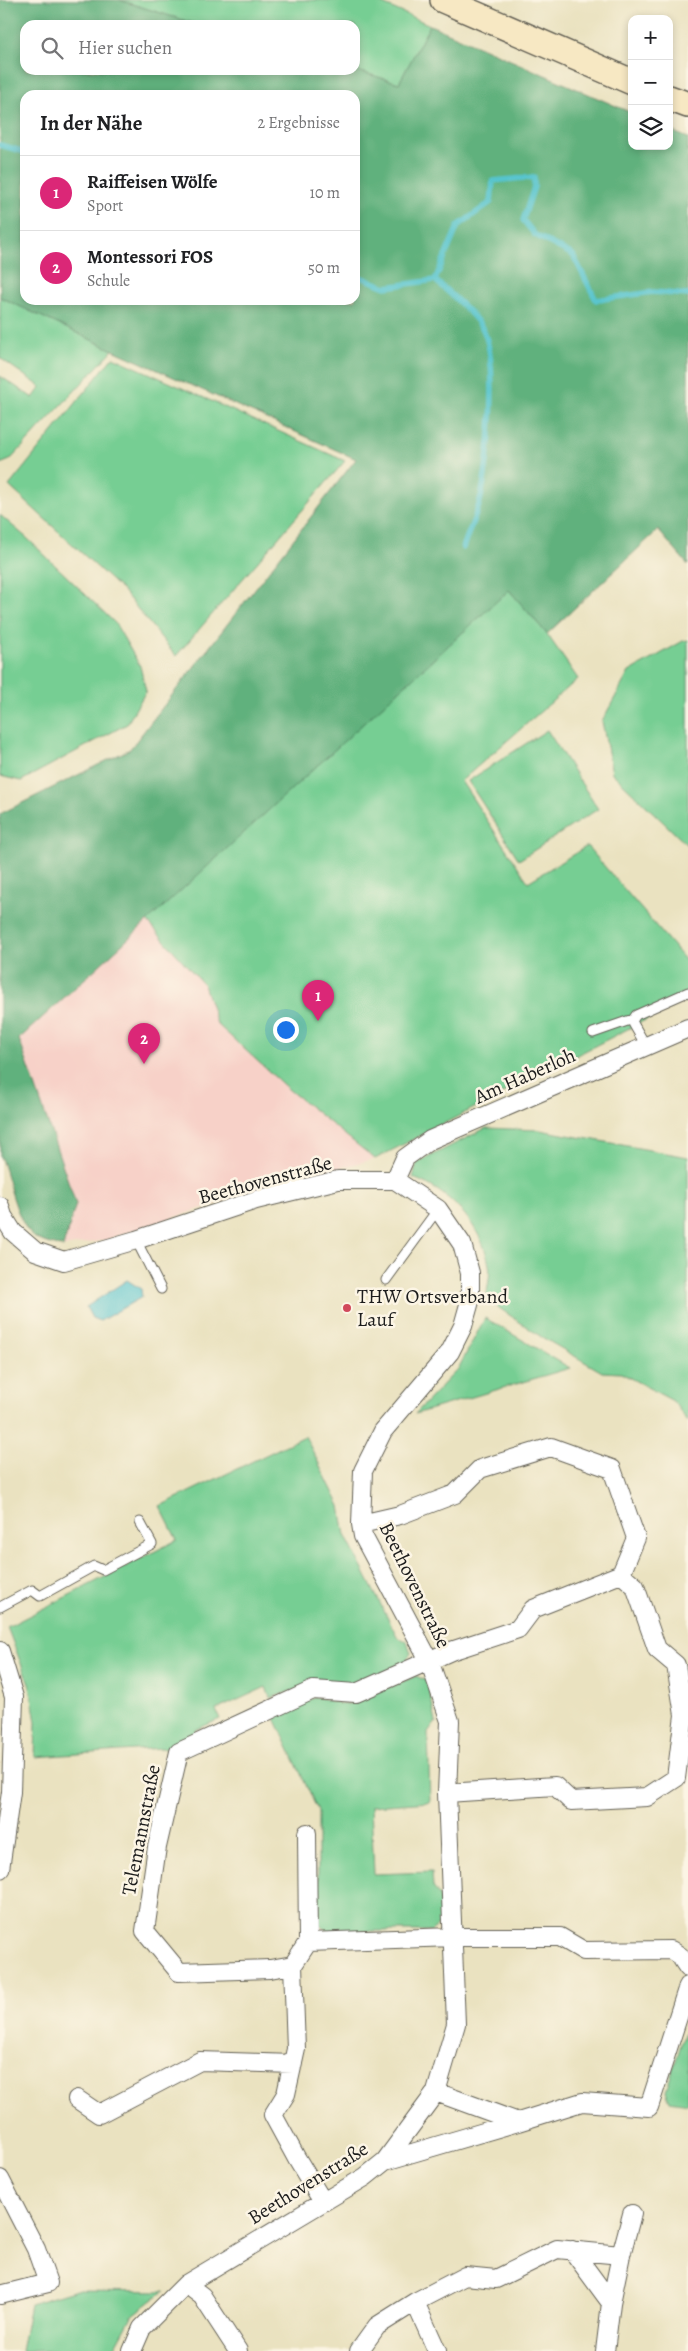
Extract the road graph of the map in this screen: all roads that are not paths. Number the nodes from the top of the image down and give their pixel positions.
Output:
1 (443, 0) edge
2 (628, 80) edge
3 (673, 99) edge
4 (688, 105) edge
5 (688, 992) edge
6 (633, 1019) junction
7 (688, 1028) edge
8 (593, 1033) dead end
9 (646, 1046) junction
10 (395, 1180) junction
11 (0, 1206) edge
12 (438, 1209) junction
13 (136, 1240) junction
14 (386, 1280) dead end
15 (162, 1289) dead end
16 (140, 1522) dead end
17 (361, 1524) junction
18 (621, 1574) junction
19 (0, 1607) edge
20 (0, 1651) edge
21 (430, 1660) junction
22 (446, 1794) junction
23 (307, 1833) dead end
24 (0, 1869) edge
25 (453, 1937) junction
26 (308, 1942) junction
27 (293, 1965) junction
28 (688, 1968) edge
29 (688, 1986) edge
30 (293, 2064) junction
31 (436, 2092) junction
32 (77, 2099) dead end
33 (518, 2122) junction
34 (385, 2161) junction
35 (0, 2179) edge
36 (323, 2202) junction
37 (632, 2214) dead end
38 (572, 2250) junction
39 (621, 2255) junction
40 (186, 2284) junction
41 (0, 2295) edge
42 (415, 2302) junction
43 (611, 2303) junction
44 (132, 2351) edge
45 (238, 2351) edge
46 (359, 2351) edge
47 (436, 2351) edge
48 (605, 2351) edge

1 - 2 main road
3 - 4 main road
5 - 6 lane
6 - 8 lane
6 - 9 lane
7 - 9 street, Am Haberloh
9 - 10 street, Am Haberloh
10 - 12 street, Beethovenstraße
10 - 13 street, Beethovenstraße
11 - 13 street, Beethovenstraße
12 - 14 lane
12 - 17 street, Beethovenstraße
13 - 15 lane
16 - 19 lane
17 - 18 street
17 - 21 street, Beethovenstraße
18 - 21 street
18 - 22 street
20 - 24 street
21 - 22 street, Beethovenstraße
21 - 27 street, Telemannstraße
22 - 25 street, Beethovenstraße
23 - 26 street
25 - 26 street
25 - 28 street
25 - 31 street, Beethovenstraße
26 - 27 street
27 - 30 street
29 - 33 street
30 - 32 street
30 - 36 street
31 - 33 street
31 - 34 street, Beethovenstraße
33 - 34 street
34 - 36 street, Beethovenstraße
35 - 41 street
36 - 40 street, Beethovenstraße
37 - 39 street
38 - 39 street
38 - 42 street
38 - 43 street
39 - 43 street
40 - 44 street, Beethovenstraße
40 - 45 street
42 - 46 street
42 - 47 street
43 - 48 street

